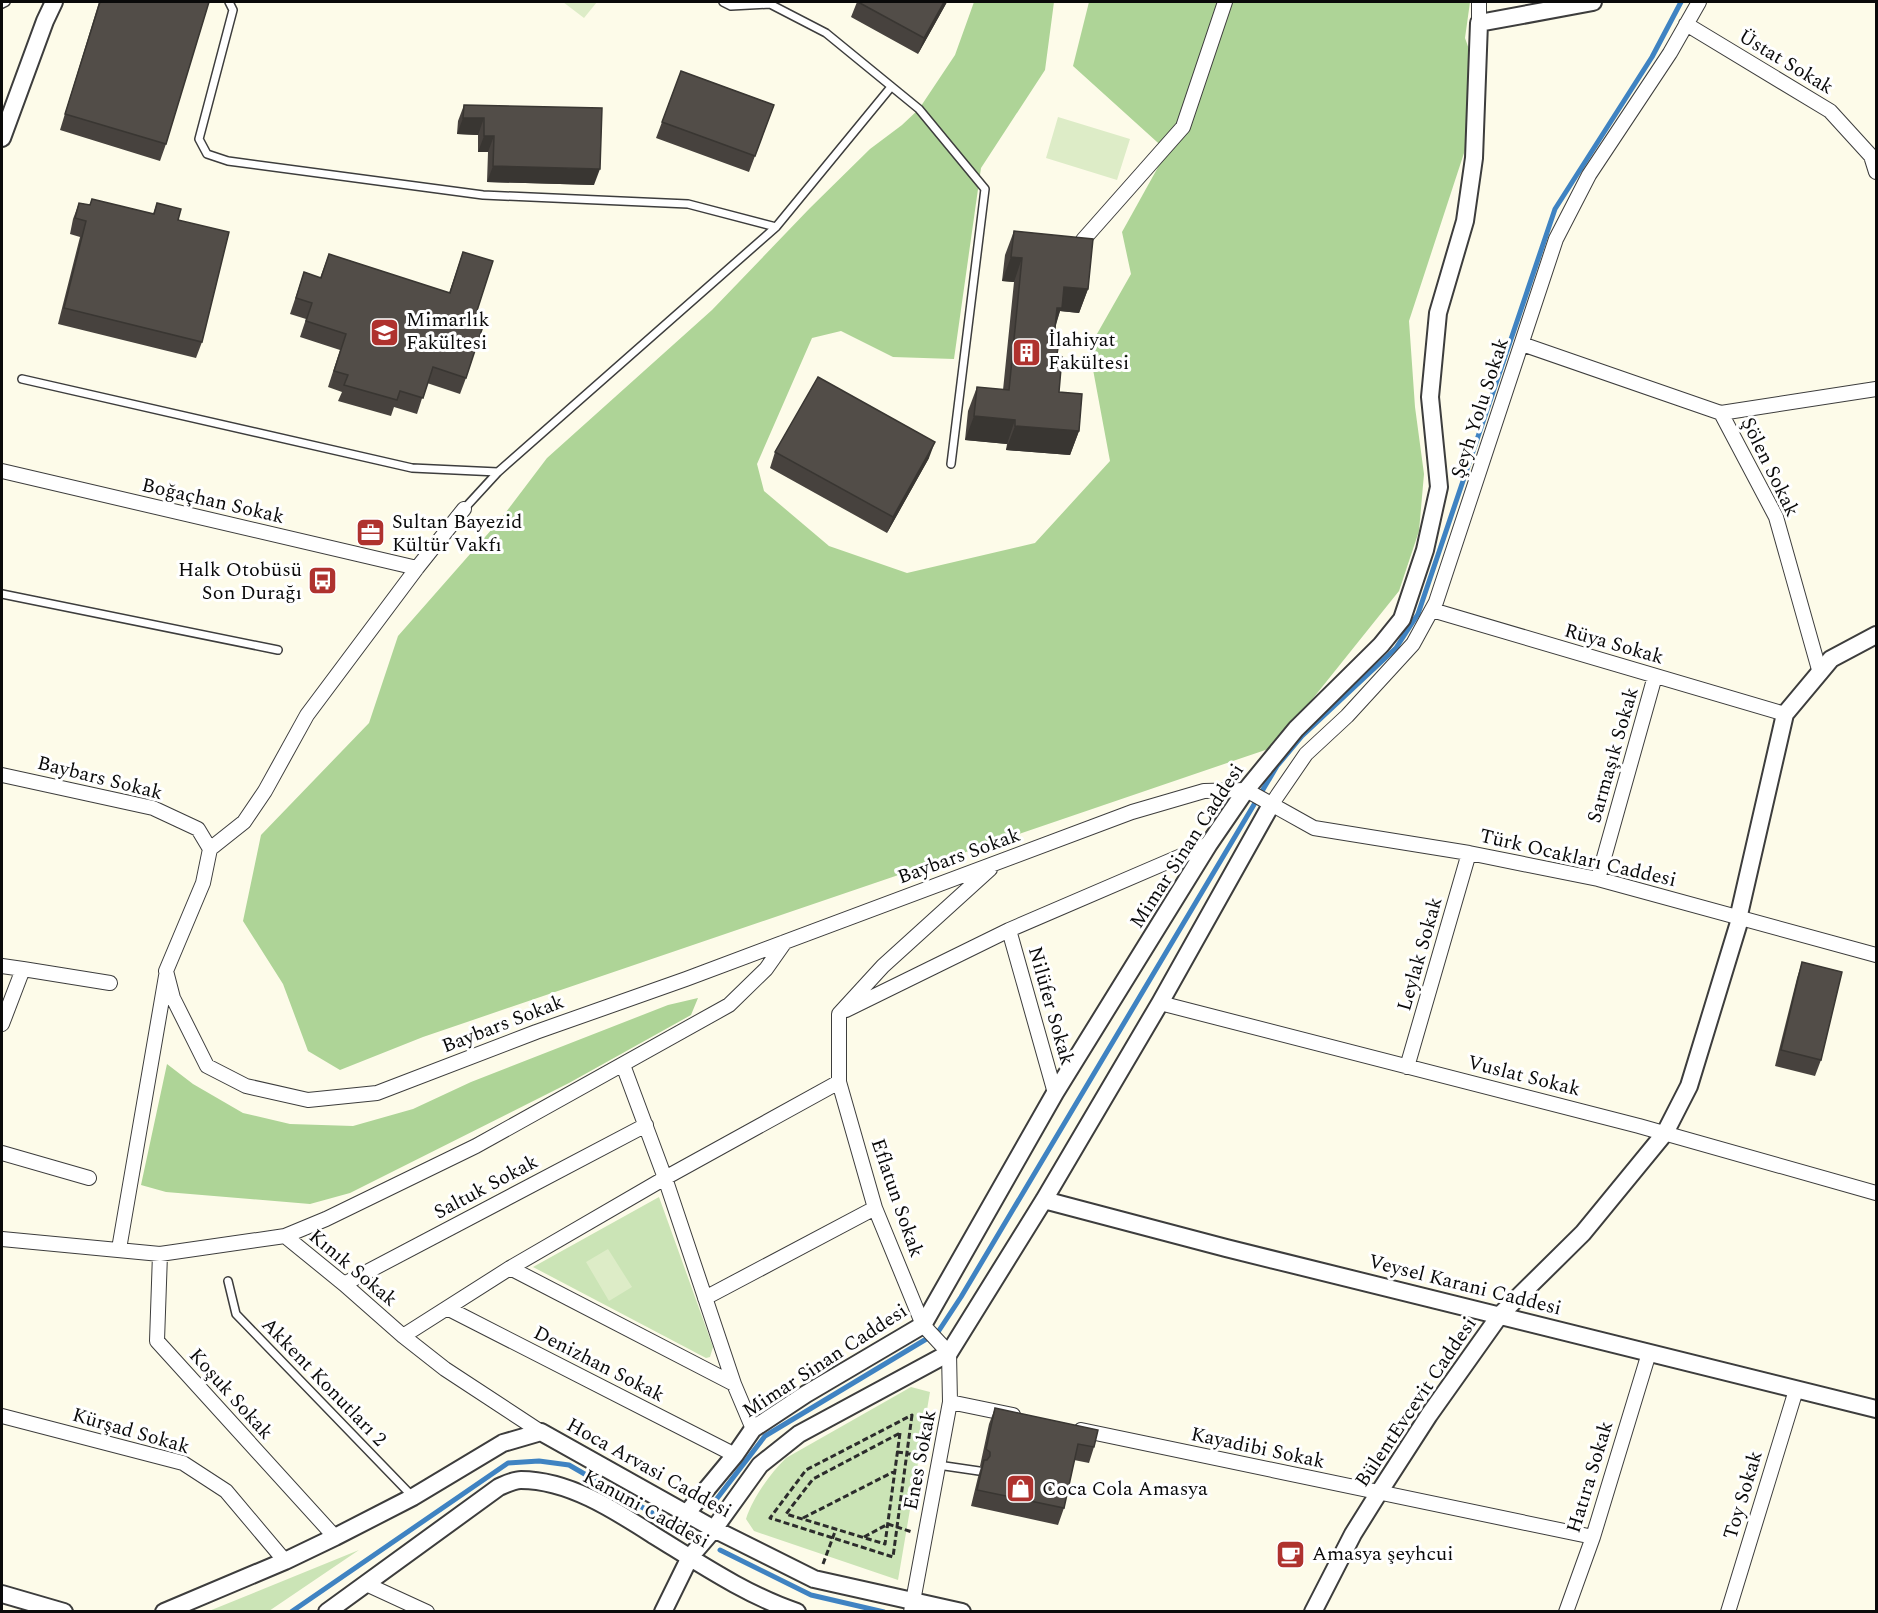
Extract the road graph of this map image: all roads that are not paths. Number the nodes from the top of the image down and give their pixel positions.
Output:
1 (6, 2) edge
2 (54, 2) edge
3 (229, 2) edge
4 (723, 2) edge
5 (1225, 2) edge
6 (1479, 2) edge
7 (1593, 2) edge
8 (1699, 2) edge
9 (771, 3) edge
10 (2, 4) edge
11 (1479, 23) junction
12 (1686, 24) junction
13 (891, 87) junction
14 (2, 138) edge
15 (1876, 172) edge
16 (776, 227) junction
17 (1083, 240) edge
18 (1522, 344) junction
19 (22, 379) dead end
20 (1876, 389) edge
21 (1721, 413) junction
22 (951, 464) dead end
23 (2, 471) edge
24 (498, 471) junction
25 (464, 509) joint
26 (417, 568) junction
27 (2, 594) edge
28 (1431, 610) junction
29 (1876, 635) edge
30 (278, 650) dead end
31 (1820, 673) junction
32 (1655, 676) junction
33 (1785, 714) junction
34 (2, 775) edge
35 (1246, 790) junction
36 (1270, 805) junction
37 (1209, 843) junction
38 (210, 849) junction
39 (1469, 853) junction
40 (996, 863) junction
41 (1598, 879) junction
42 (1739, 919) junction
43 (1009, 930) junction
44 (785, 942) junction
45 (1876, 955) edge
46 (2, 966) edge
47 (23, 969) junction
48 (166, 971) junction
49 (110, 983) dead end
50 (1160, 1003) junction
51 (839, 1014) junction
52 (2, 1024) edge
53 (623, 1065) junction
54 (1407, 1067) junction
55 (839, 1082) junction
56 (1055, 1093) junction
57 (646, 1125) junction
58 (1665, 1133) junction
59 (2, 1153) edge
60 (89, 1178) dead end
61 (665, 1178) junction
62 (1876, 1193) edge
63 (1044, 1200) junction
64 (875, 1208) junction
65 (285, 1236) junction
66 (2, 1239) edge
67 (119, 1250) junction
68 (160, 1254) junction
69 (510, 1268) junction
70 (228, 1281) dead end
71 (344, 1284) junction
72 (705, 1298) junction
73 (447, 1308) junction
74 (1500, 1315) junction
75 (923, 1325) junction
76 (403, 1336) junction
77 (949, 1353) junction
78 (1648, 1353) junction
79 (734, 1384) junction
80 (1796, 1390) junction
81 (950, 1402) junction
82 (1876, 1409) edge
83 (2, 1416) edge
84 (1031, 1419) edge
85 (1066, 1426) edge
86 (753, 1429) junction
87 (541, 1432) junction
88 (735, 1455) junction
89 (939, 1461) junction
90 (979, 1471) edge
91 (1378, 1494) junction
92 (413, 1497) junction
93 (686, 1514) junction
94 (714, 1529) junction
95 (335, 1537) junction
96 (1593, 1537) junction
97 (690, 1557) junction
98 (285, 1561) junction
99 (366, 1584) junction
100 (2, 1594) edge
101 (912, 1606) edge
102 (64, 1611) edge
103 (164, 1611) edge
104 (327, 1611) edge
105 (427, 1611) edge
106 (663, 1611) edge
107 (797, 1611) edge
108 (962, 1611) edge
109 (1313, 1611) edge
110 (1566, 1611) edge
111 (1728, 1611) edge

1 - 10 lane
2 - 14 street
3 - 16 lane
4 - 9 lane
5 - 17 street
6 - 11 street
7 - 11 street
8 - 12 street, Şeyh Yolu Sokak
9 - 13 lane
11 - 35 street, Mimar Sinan Caddesi
12 - 15 street, Üstat Sokak
12 - 18 street, Şeyh Yolu Sokak
13 - 16 lane
13 - 22 lane
16 - 24 lane
18 - 21 street, Şölen Sokak
18 - 28 street, Şeyh Yolu Sokak
19 - 24 lane
20 - 21 street
21 - 31 street, Şölen Sokak
23 - 26 street, Boğaçhan Sokak
24 - 25 lane
25 - 26 street
26 - 38 street
27 - 30 lane
28 - 32 street, Rüya Sokak
28 - 36 street, Şeyh Yolu Sokak
29 - 31 street, BülentEvcevit Caddesi
31 - 33 street, BülentEvcevit Caddesi
32 - 33 street, Rüya Sokak
32 - 41 street, Sarmaşık Sokak
33 - 42 street, BülentEvcevit Caddesi
34 - 38 street, Baybars Sokak
35 - 36 street, Türk Ocakları Caddesi
35 - 37 street, Mimar Sinan Caddesi
35 - 40 street, Baybars Sokak
36 - 39 street, Türk Ocakları Caddesi
36 - 50 street
37 - 43 street
37 - 56 street, Mimar Sinan Caddesi
38 - 48 street
39 - 41 street, Türk Ocakları Caddesi
39 - 54 street, Leylak Sokak
40 - 44 street, Baybars Sokak
40 - 51 street
41 - 42 street, Türk Ocakları Caddesi
42 - 45 street, Türk Ocakları Caddesi
42 - 58 street, BülentEvcevit Caddesi
43 - 51 street
43 - 56 street, Nilüfer Sokak
44 - 48 street, Baybars Sokak
44 - 53 street
46 - 47 street
47 - 49 street
47 - 52 street
48 - 67 street
50 - 54 street, Vuslat Sokak
50 - 63 street
51 - 55 street, Eflatun Sokak
53 - 57 street
53 - 65 street
54 - 58 street, Vuslat Sokak
55 - 61 street
55 - 64 street, Eflatun Sokak
56 - 75 street, Mimar Sinan Caddesi
57 - 61 street
57 - 71 street, Saltuk Sokak
58 - 62 street, Vuslat Sokak
58 - 74 street, BülentEvcevit Caddesi
59 - 60 street
61 - 69 street
61 - 72 street
63 - 74 street, Veysel Karani Caddesi
63 - 77 street
64 - 72 street
64 - 75 street, Eflatun Sokak
65 - 68 street, Kınık Sokak
65 - 71 street, Kınık Sokak
66 - 67 street, Kınık Sokak
67 - 68 street, Kınık Sokak
68 - 95 street, Koşuk Sokak
69 - 73 street
69 - 79 street
70 - 92 lane, Akkent Konutları 2
71 - 76 street, Kınık Sokak
72 - 79 street
73 - 76 street
73 - 88 street, Denizhan Sokak
74 - 78 street, Veysel Karani Caddesi
74 - 91 street, BülentEvcevit Caddesi
75 - 77 street
75 - 86 street, Mimar Sinan Caddesi
76 - 87 street, Kınık Sokak
77 - 81 street, Enes Sokak
77 - 94 street
78 - 80 street, Veysel Karani Caddesi
78 - 96 street, Hatıra Sokak
79 - 86 street
80 - 82 street, Veysel Karani Caddesi
80 - 111 street, Toy Sokak
81 - 84 street
81 - 89 street, Enes Sokak
83 - 98 street, Kürşad Sokak
85 - 91 street, Kayadibi Sokak
86 - 88 street, Mimar Sinan Caddesi
87 - 92 street, Hoca Arvasi Caddesi
87 - 93 street, Hoca Arvasi Caddesi
88 - 93 street, Mimar Sinan Caddesi
89 - 90 lane
89 - 101 street, Enes Sokak
91 - 96 street, Kayadibi Sokak
91 - 109 street, BülentEvcevit Caddesi
92 - 95 street, Hoca Arvasi Caddesi
93 - 94 street, Hoca Arvasi Caddesi
94 - 97 street
94 - 101 street, Hoca Arvasi Caddesi
95 - 98 street, Hoca Arvasi Caddesi
96 - 110 street, Hatıra Sokak
97 - 99 street, Kanuni Caddesi
97 - 106 street
97 - 107 street, Kanuni Caddesi
98 - 103 street, Hoca Arvasi Caddesi
99 - 104 street, Kanuni Caddesi
99 - 105 street
100 - 102 street
101 - 108 street, Hoca Arvasi Caddesi

